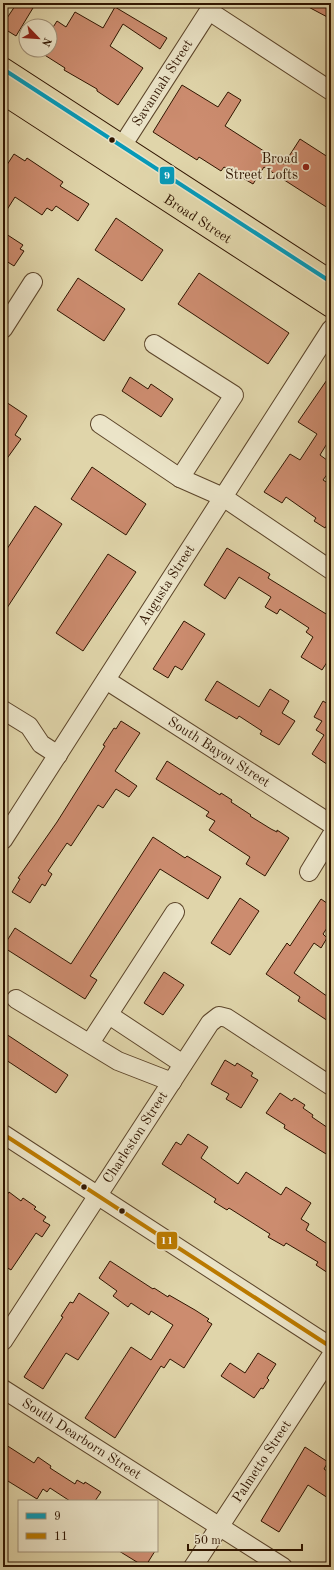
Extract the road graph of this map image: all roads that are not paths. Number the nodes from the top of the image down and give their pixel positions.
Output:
1 (211, 7) edge
2 (3, 69) edge
3 (331, 91) edge
4 (3, 93) edge
5 (117, 154) junction
6 (33, 282) dead end
7 (331, 282) edge
8 (331, 306) edge
9 (3, 329) edge
10 (331, 329) edge
11 (154, 344) dead end
12 (100, 424) dead end
13 (180, 478) junction
14 (223, 497) junction
15 (331, 570) edge
16 (106, 680) junction
17 (3, 710) edge
18 (58, 755) junction
19 (331, 824) edge
20 (331, 836) edge
21 (3, 840) edge
22 (309, 872) dead end
23 (174, 912) dead end
24 (16, 999) dead end
25 (108, 1015) junction
26 (90, 1043) junction
27 (183, 1064) junction
28 (172, 1082) junction
29 (331, 1086) edge
30 (3, 1134) edge
31 (98, 1195) junction
32 (3, 1341) edge
33 (331, 1347) edge
34 (331, 1356) edge
35 (3, 1389) edge
36 (219, 1528) junction
37 (194, 1567) edge
38 (283, 1567) edge

1 - 3 street
1 - 5 street, Savannah Street
2 - 5 main road
4 - 5 main road, Broad Street
5 - 7 main road
5 - 8 main road, Broad Street
6 - 9 street
10 - 14 street, Augusta Street
11 - 13 street
12 - 13 street
13 - 14 street
14 - 15 street
14 - 16 street, Augusta Street
16 - 18 street, Augusta Street
16 - 19 street, South Bayou Street
17 - 18 street
18 - 21 street, Augusta Street
20 - 22 street
23 - 25 street
24 - 26 street
25 - 26 street
25 - 27 street
26 - 28 street
27 - 28 street, Charleston Street
27 - 29 street, Charleston Street
28 - 31 street, Charleston Street
30 - 31 street
31 - 32 street, Charleston Street
31 - 33 street
34 - 36 street, Palmetto Street
35 - 36 street, South Dearborn Street
36 - 37 street, Palmetto Street
36 - 38 street, South Dearborn Street

